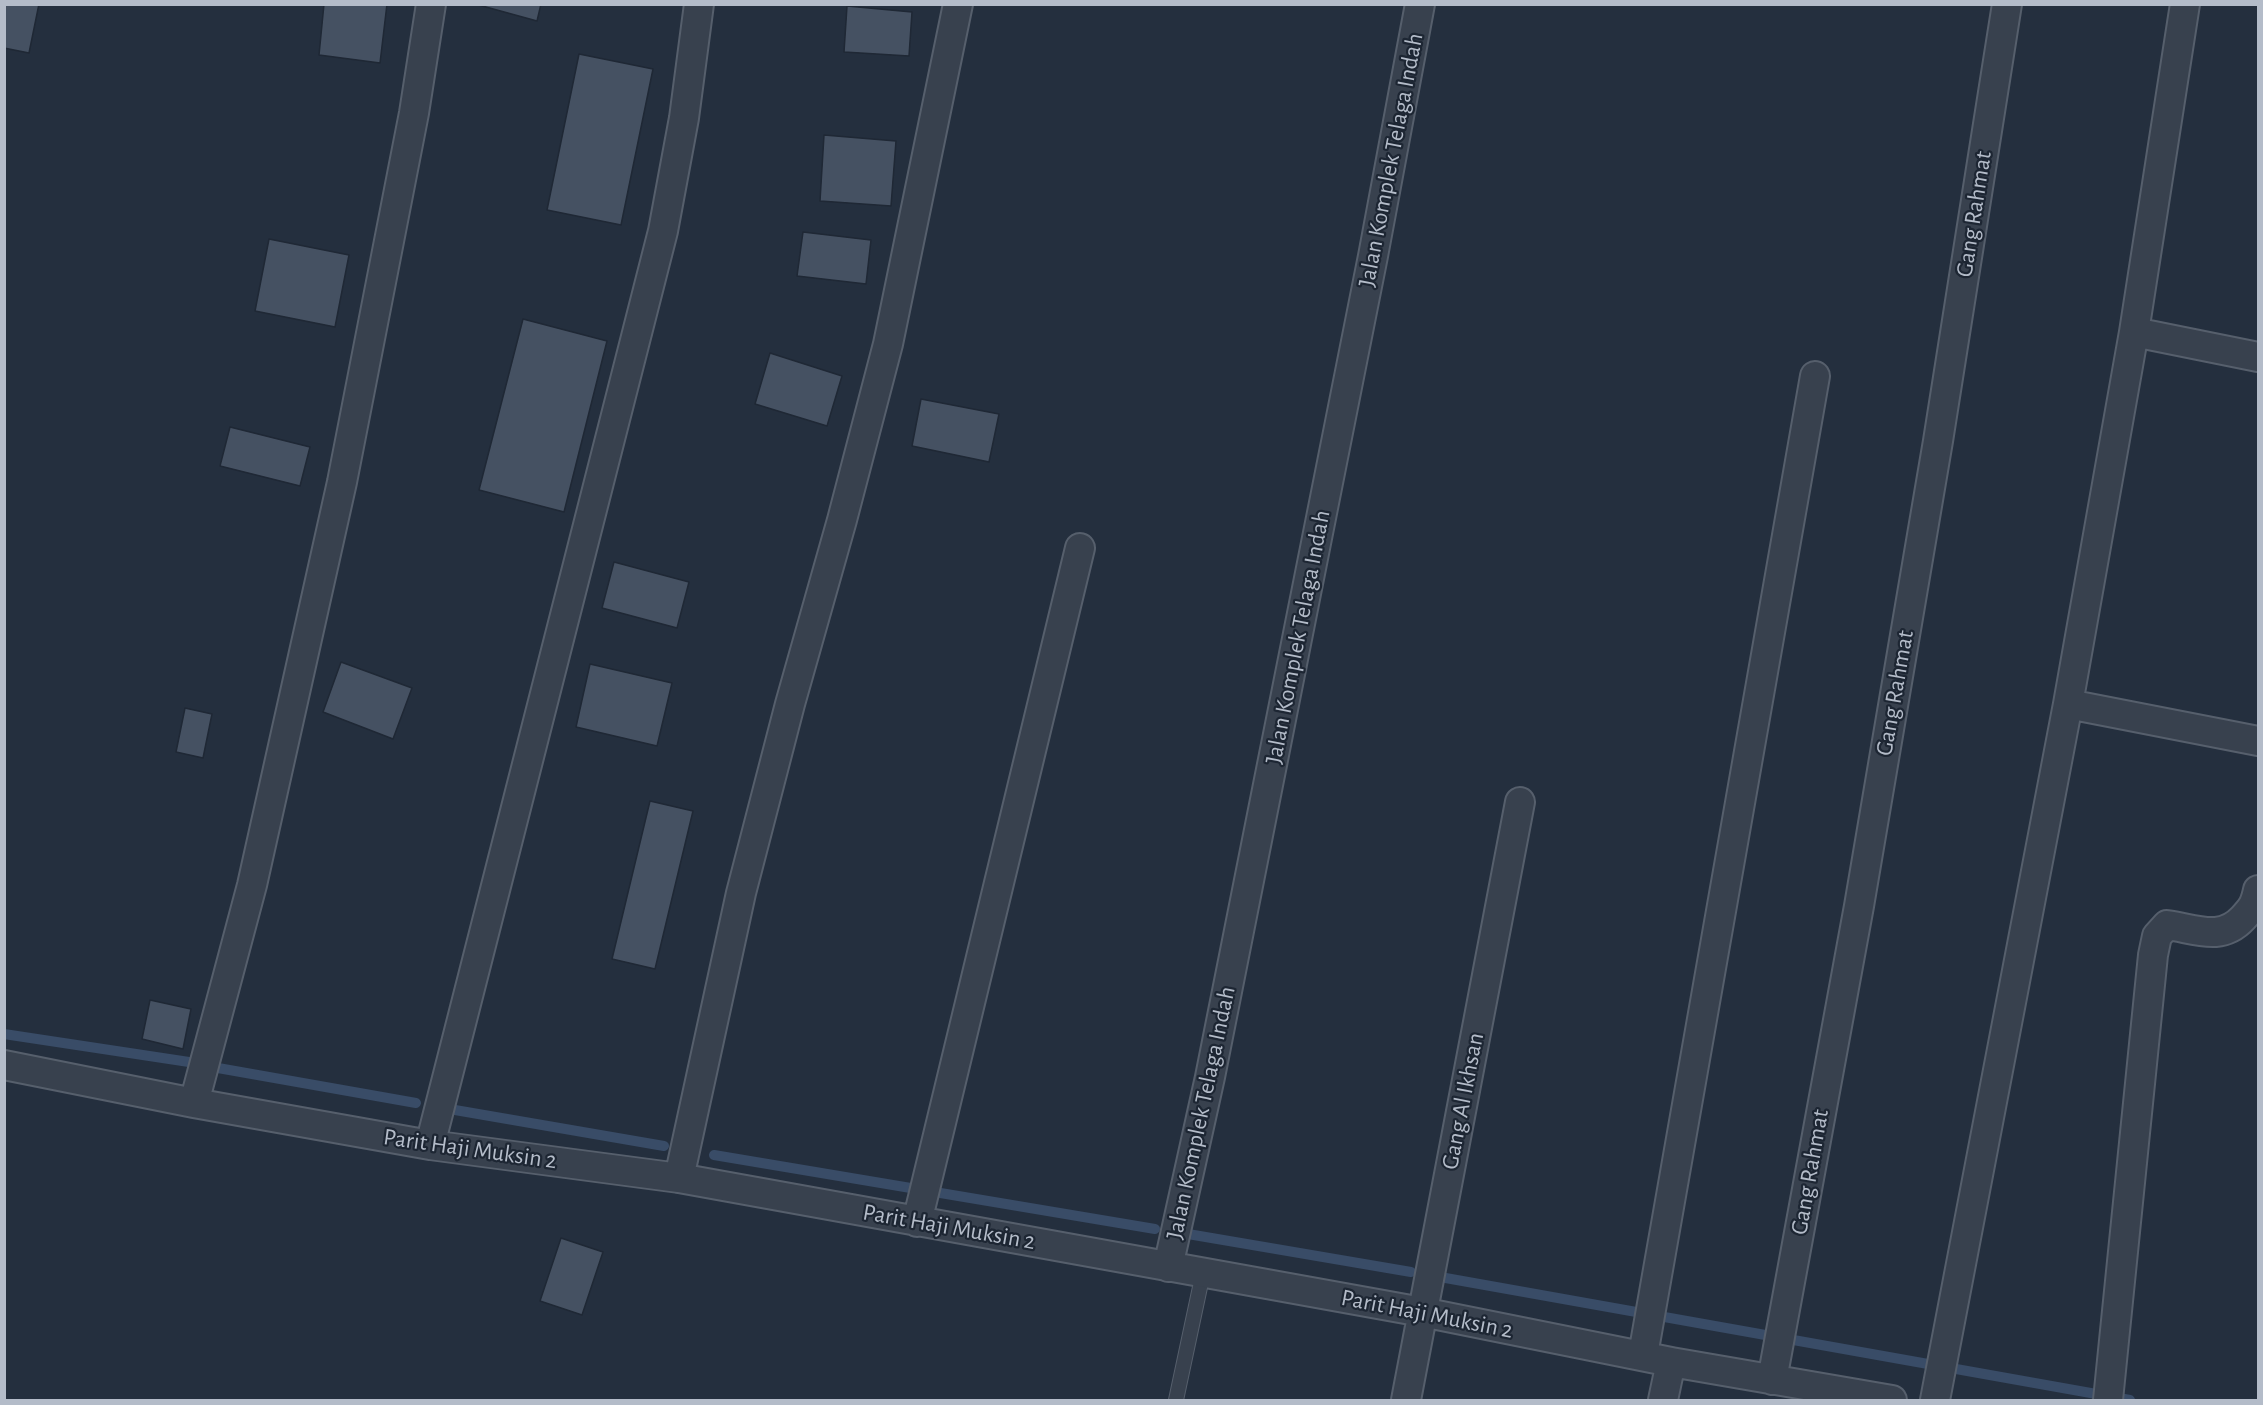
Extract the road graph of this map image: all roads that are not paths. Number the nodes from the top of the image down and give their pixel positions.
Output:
1 (432, 4) edge
2 (699, 4) edge
3 (958, 4) edge
4 (1420, 4) edge
5 (2007, 4) edge
6 (2185, 4) edge
7 (2134, 332) junction
8 (2259, 357) edge
9 (1815, 376) dead end
10 (1080, 548) dead end
11 (2068, 704) junction
12 (2259, 741) edge
13 (1520, 802) dead end
14 (2259, 890) edge
15 (4, 1065) edge
16 (194, 1103) junction
17 (430, 1145) junction
18 (679, 1178) junction
19 (917, 1221) junction
20 (1170, 1257) junction
21 (1203, 1273) junction
22 (1422, 1312) junction
23 (1643, 1355) junction
24 (1671, 1362) junction
25 (1772, 1380) junction
26 (1176, 1401) edge
27 (1406, 1401) edge
28 (1664, 1401) edge
29 (1892, 1401) edge
30 (1935, 1401) edge
31 (2108, 1401) edge

1 - 16 street
2 - 17 street
3 - 18 street
4 - 20 street, Jalan Komplek Telaga Indah
5 - 25 street, Gang Rahmat
6 - 7 street
7 - 8 street
7 - 11 street
9 - 23 street
10 - 19 street
11 - 12 street
11 - 30 street
13 - 22 street, Gang Al Ikhsan
14 - 31 street
15 - 16 street, Parit Haji Muksin 2
16 - 17 street, Parit Haji Muksin 2
17 - 18 street, Parit Haji Muksin 2
18 - 19 street, Parit Haji Muksin 2
19 - 20 street, Parit Haji Muksin 2
20 - 21 street, Parit Haji Muksin 2
21 - 22 street, Parit Haji Muksin 2
21 - 26 lane
22 - 23 street, Parit Haji Muksin 2
22 - 27 street, Gang Al Ikhsan
23 - 24 street, Parit Haji Muksin 2
24 - 25 street, Parit Haji Muksin 2
24 - 28 street
25 - 29 street, Parit Haji Muksin 2

